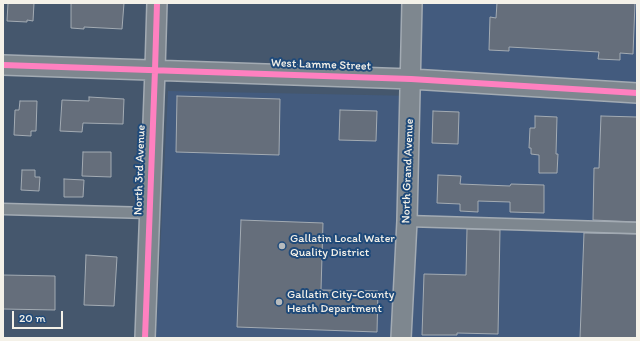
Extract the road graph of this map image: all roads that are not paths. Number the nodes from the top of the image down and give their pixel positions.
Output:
1 (157, 3) edge
2 (412, 3) edge
3 (3, 65) edge
4 (155, 70) junction
5 (411, 79) junction
6 (637, 93) edge
7 (3, 209) edge
8 (150, 213) junction
9 (407, 221) junction
10 (637, 228) edge
11 (145, 338) edge
12 (401, 338) edge

1 - 4 street, North 3rd Avenue
2 - 5 street, North Grand Avenue
3 - 4 street, West Lamme Street
4 - 5 street, West Lamme Street
4 - 8 street, North 3rd Avenue
5 - 6 street, West Lamme Street
5 - 9 street, North Grand Avenue
7 - 8 lane
8 - 11 street, North 3rd Avenue
9 - 10 lane
9 - 12 street, North Grand Avenue

